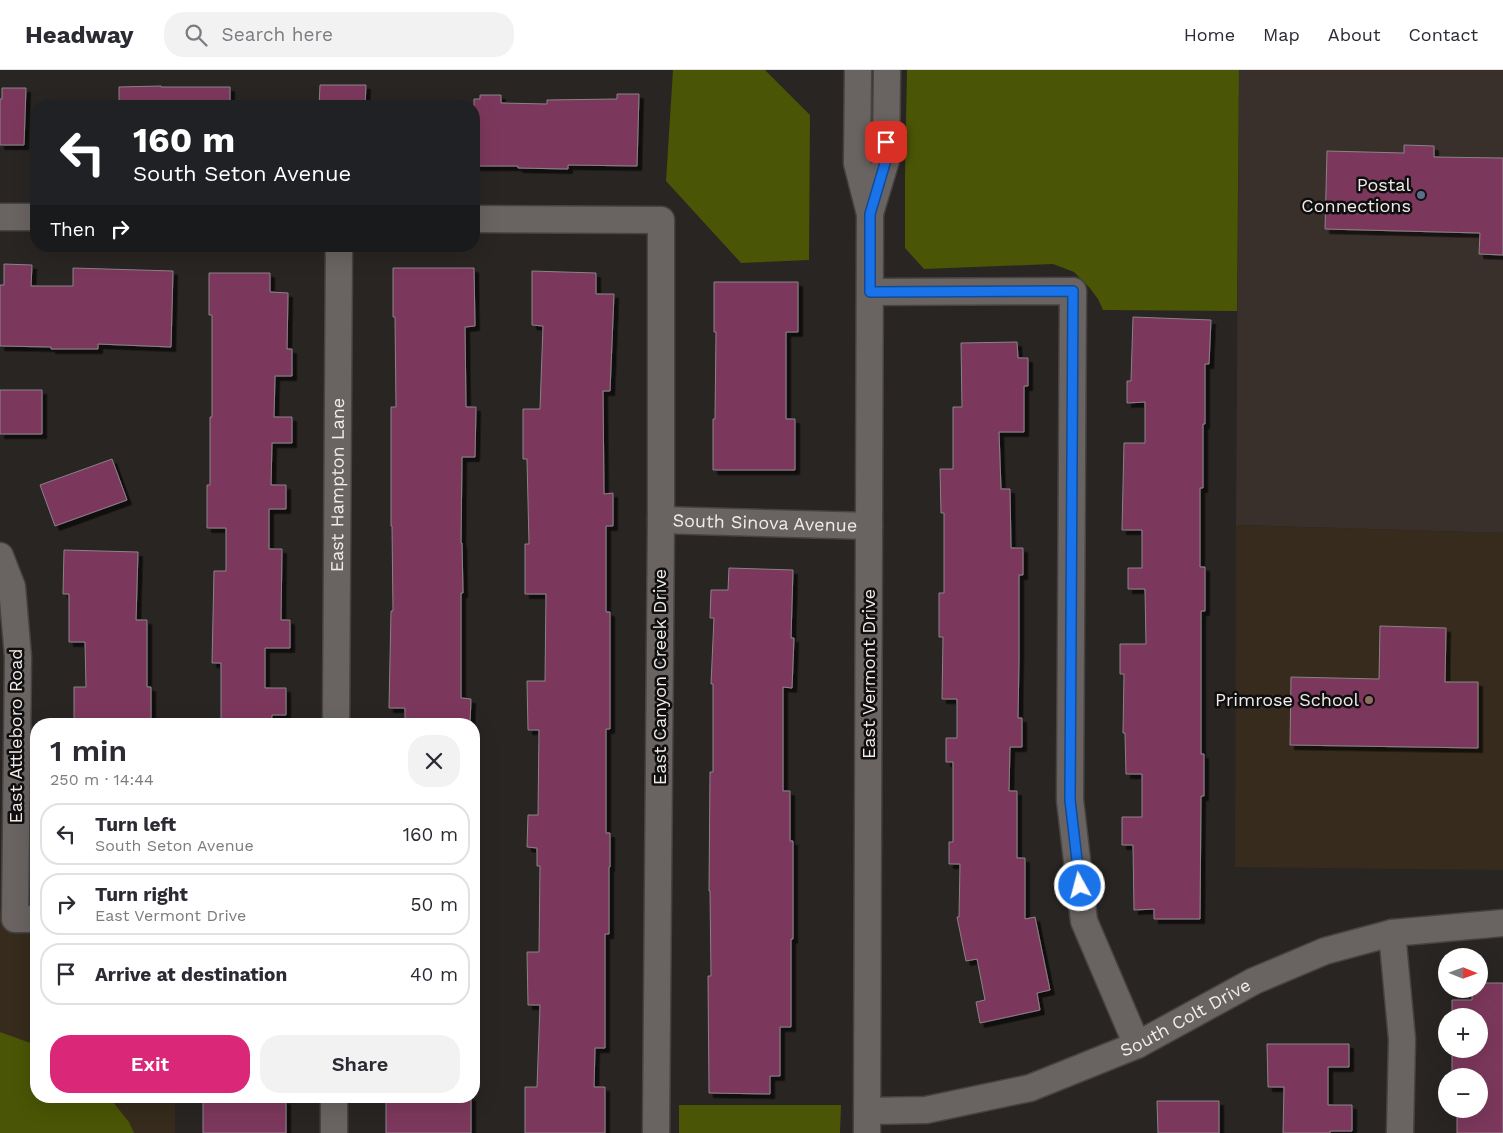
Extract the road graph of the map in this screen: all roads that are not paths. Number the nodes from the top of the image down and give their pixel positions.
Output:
1 (858, 70) edge
2 (886, 70) edge
3 (870, 214) junction
4 (0, 217) edge
5 (30, 217) edge
6 (480, 219) edge
7 (339, 252) edge
8 (870, 292) junction
9 (661, 520) junction
10 (869, 526) junction
11 (0, 556) edge
12 (336, 718) edge
13 (26, 919) edge
14 (1503, 923) edge
15 (1392, 933) junction
16 (1136, 1045) junction
17 (334, 1103) edge
18 (868, 1122) edge
19 (334, 1133) edge
20 (656, 1133) edge
21 (1400, 1133) edge

1 - 3 street, East Vermont Drive
2 - 3 street, East Vermont Drive
3 - 8 street, East Vermont Drive
4 - 5 street
6 - 9 street, East Canyon Creek Drive
7 - 12 street, East Hampton Lane
8 - 10 street, East Vermont Drive
8 - 16 street
9 - 10 street, South Sinova Avenue
9 - 20 street, East Canyon Creek Drive
10 - 18 street, East Vermont Drive
11 - 13 street, East Attleboro Road
14 - 15 street, South Colt Drive
15 - 16 street, South Colt Drive
15 - 21 street
16 - 18 street, South Colt Drive
17 - 19 street

